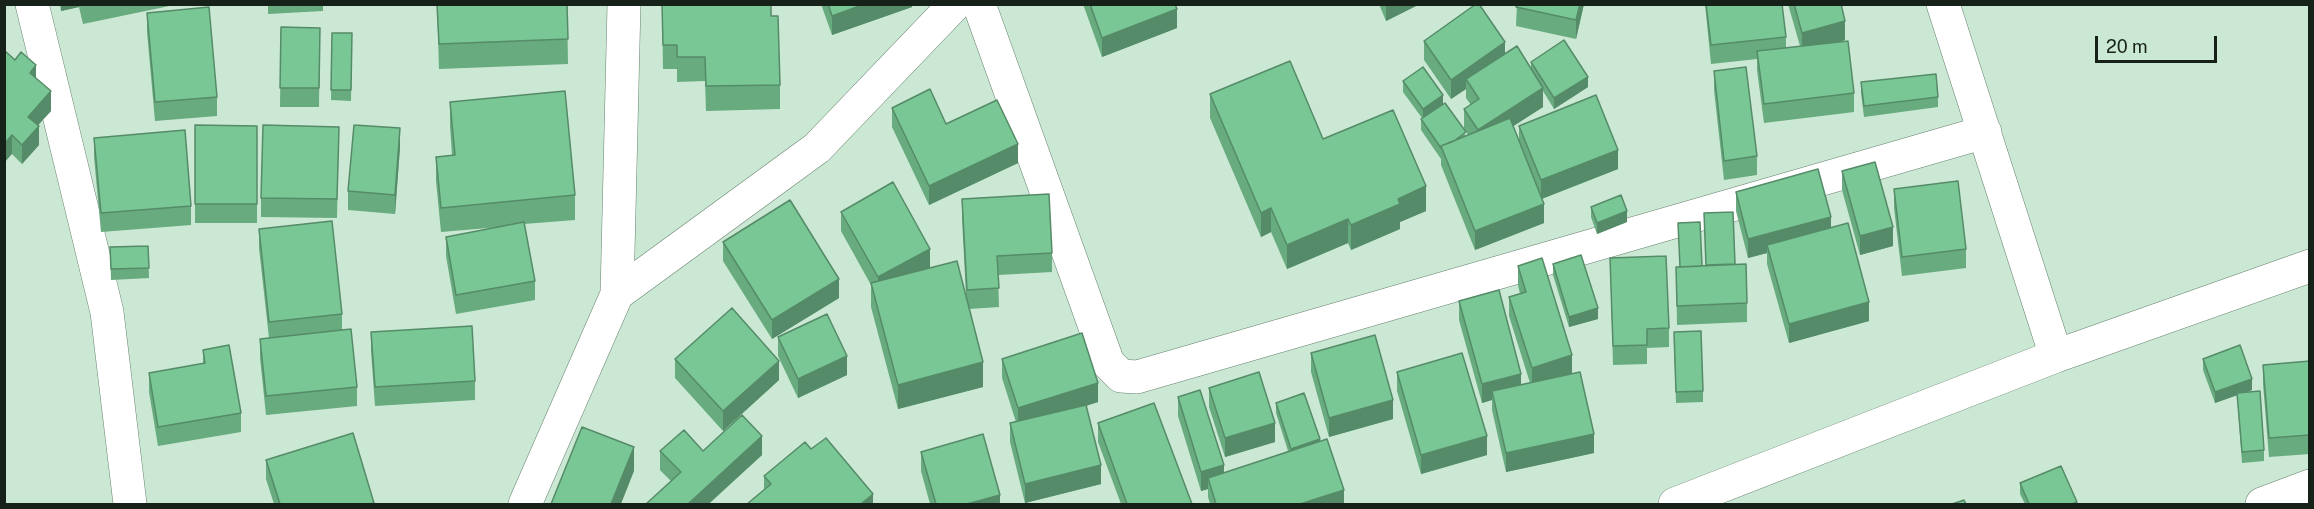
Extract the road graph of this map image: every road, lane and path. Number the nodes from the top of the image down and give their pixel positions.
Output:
1 (32, 4) edge
2 (624, 4) edge
3 (955, 4) edge
4 (979, 4) edge
5 (1943, 4) edge
6 (1984, 132) junction
7 (2310, 266) edge
8 (617, 294) junction
9 (2056, 356) junction
10 (2310, 486) edge
11 (130, 504) edge
12 (525, 504) edge
13 (1674, 504) edge
14 (2262, 504) edge

1 - 11 street
2 - 8 street
3 - 8 street
4 - 6 street
5 - 6 street
6 - 9 street
7 - 9 street
8 - 12 street
9 - 13 street
10 - 14 street

